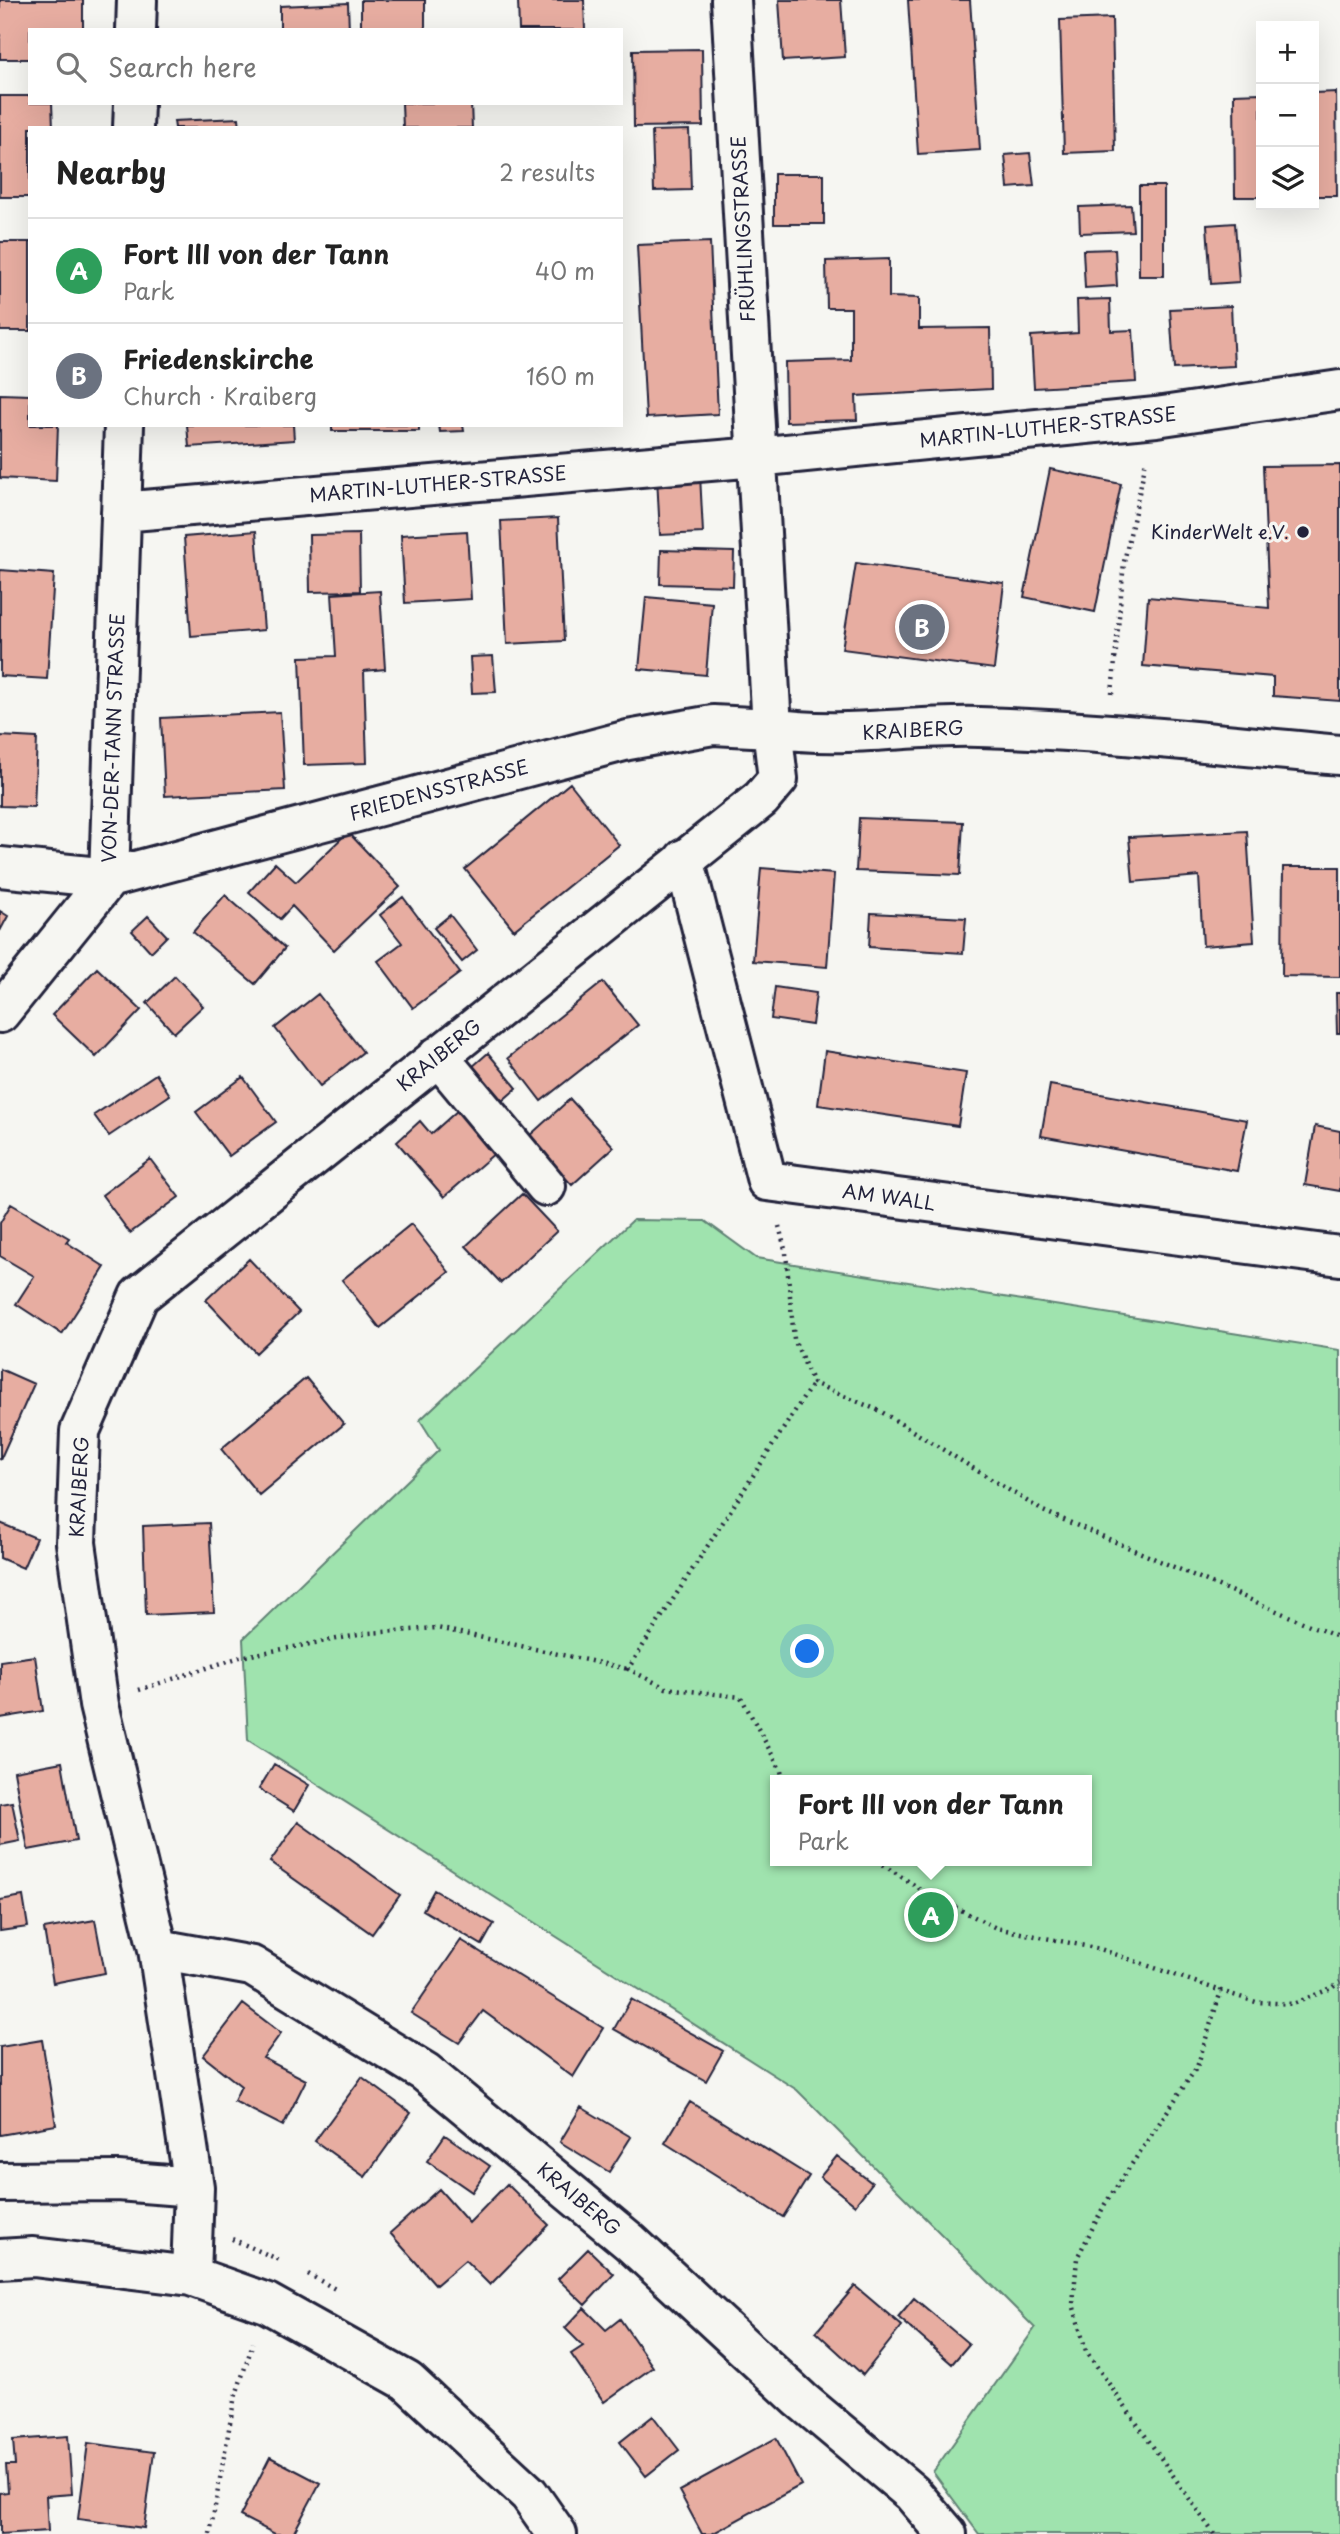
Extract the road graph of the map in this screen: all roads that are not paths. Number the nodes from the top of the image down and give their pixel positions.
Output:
1 (137, 0) edge
2 (730, 0) edge
3 (136, 28) edge
4 (134, 105) edge
5 (133, 126) edge
6 (1340, 390) edge
7 (124, 427) edge
8 (756, 457) junction
9 (121, 512) junction
10 (772, 728) junction
11 (1340, 755) edge
12 (684, 859) junction
13 (0, 867) edge
14 (108, 878) junction
15 (0, 1013) edge
16 (438, 1056) junction
17 (546, 1186) dead end
18 (1340, 1256) edge
19 (158, 1949) junction
20 (0, 2182) edge
21 (194, 2187) junction
22 (0, 2259) edge
23 (191, 2276) junction
24 (557, 2534) edge
25 (947, 2534) edge

1 - 3 street
2 - 8 street, FRÜHLINGSTRASSE
4 - 5 street
6 - 8 street, MARTIN-LUTHER-STRASSE
7 - 9 street, VON-DER-TANN STRASSE
8 - 9 street, MARTIN-LUTHER-STRASSE
8 - 10 street
9 - 14 street, VON-DER-TANN STRASSE
10 - 11 street, KRAIBERG
10 - 12 street, KRAIBERG
10 - 14 street, FRIEDENSSTRASSE
12 - 16 street, KRAIBERG
12 - 18 street, AM WALL
13 - 14 street
14 - 15 street, VON-DER-TANN STRASSE
16 - 17 street
16 - 19 street, KRAIBERG
19 - 21 street, KRAIBERG
19 - 25 street, KRAIBERG
20 - 21 street
21 - 23 street, KRAIBERG
22 - 23 street
23 - 24 street

